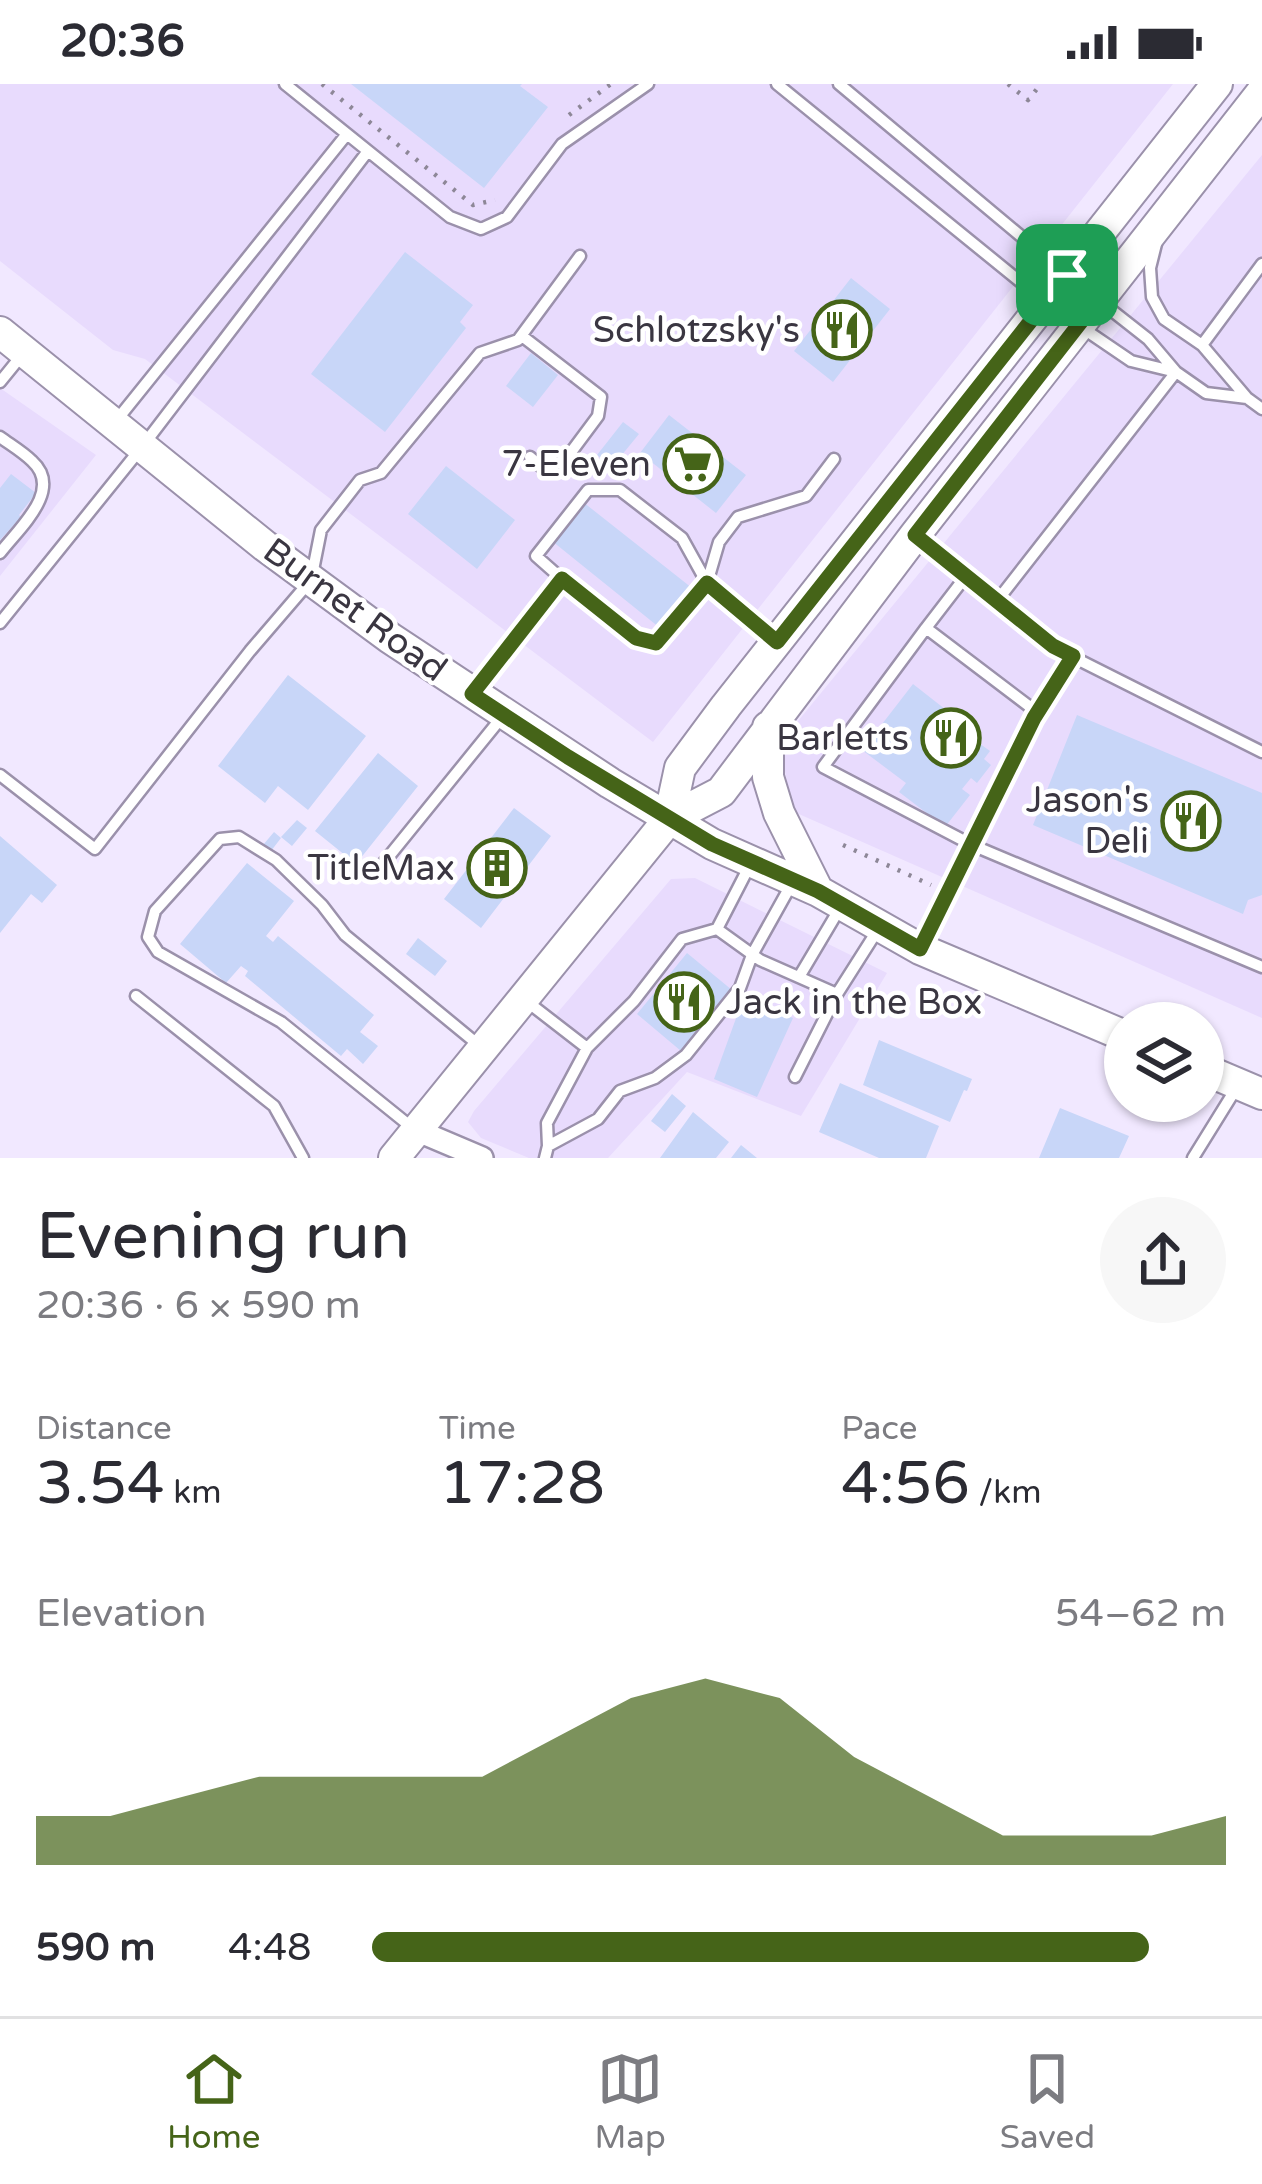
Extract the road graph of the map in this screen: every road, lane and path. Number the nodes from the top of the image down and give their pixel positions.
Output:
1 (285, 84) edge
2 (322, 84) edge
3 (611, 84) edge
4 (648, 84) edge
5 (776, 84) edge
6 (839, 84) edge
7 (1008, 84) edge
8 (1041, 84) edge
9 (1217, 84) edge
10 (1262, 92) edge
11 (566, 118) dead end
12 (347, 134) junction
13 (368, 151) junction
14 (496, 199) dead end
15 (1163, 219) junction
16 (580, 256) dead end
17 (1262, 264) edge
18 (1067, 275) junction
19 (1098, 300) junction
20 (1045, 302) junction
21 (1078, 326) junction
22 (522, 335) junction
23 (12, 342) edge
24 (1202, 345) junction
25 (1176, 372) junction
26 (0, 382) edge
27 (1247, 398) junction
28 (1262, 409) edge
29 (114, 424) junction
30 (0, 437) edge
31 (142, 447) junction
32 (530, 457) dead end
33 (834, 459) dead end
34 (915, 535) junction
35 (0, 553) edge
36 (966, 576) junction
37 (562, 579) junction
38 (311, 580) junction
39 (707, 583) junction
40 (997, 601) junction
41 (0, 623) edge
42 (926, 628) junction
43 (777, 642) junction
44 (1073, 656) junction
45 (472, 694) junction
46 (1038, 713) junction
47 (504, 714) junction
48 (768, 727) junction
49 (1262, 752) edge
50 (0, 775) edge
51 (669, 819) junction
52 (843, 845) dead end
53 (972, 845) junction
54 (752, 862) junction
55 (373, 876) dead end
56 (817, 892) junction
57 (948, 893) junction
58 (880, 926) junction
59 (717, 929) junction
60 (920, 949) junction
61 (752, 955) junction
62 (1262, 967) edge
63 (799, 977) junction
64 (837, 994) junction
65 (136, 996) dead end
66 (525, 1000) junction
67 (1104, 1027) edge
68 (587, 1048) junction
69 (483, 1049) junction
70 (795, 1077) dead end
71 (1251, 1089) edge
72 (416, 1130) junction
73 (547, 1152) edge
74 (303, 1158) edge
75 (394, 1158) edge
76 (482, 1158) edge
77 (1193, 1158) edge

1 - 12 lane
2 - 14 path
3 - 11 path
4 - 13 lane
5 - 20 lane
6 - 18 lane
7 - 8 path
9 - 18 main road
10 - 15 main road
12 - 13 lane
12 - 29 lane
13 - 31 lane
15 - 19 main road
15 - 24 lane
16 - 22 lane
17 - 24 lane
18 - 19 main road
18 - 20 main road
19 - 21 main road
19 - 25 lane
20 - 21 main road
20 - 43 main road
21 - 25 lane
21 - 34 main road
22 - 32 lane
22 - 38 lane
23 - 26 lane
23 - 29 main road, Burnet Road
24 - 27 lane
25 - 27 lane
25 - 40 lane
27 - 28 lane
29 - 31 main road, Burnet Road
30 - 35 lane
31 - 38 main road, Burnet Road
31 - 41 lane
33 - 39 lane
34 - 36 lane
34 - 48 main road
36 - 40 lane
36 - 42 lane
37 - 39 lane
37 - 39 lane
37 - 45 lane
38 - 45 main road, Burnet Road
38 - 50 lane
39 - 43 lane
40 - 44 lane
42 - 46 lane
42 - 53 lane
43 - 51 main road
44 - 46 lane
44 - 49 lane
45 - 47 main road, Burnet Road
46 - 53 lane
47 - 51 main road, Burnet Road
47 - 55 lane
48 - 51 main road
48 - 56 main road
51 - 54 main road, Burnet Road
51 - 66 main road
52 - 57 path
53 - 57 lane
53 - 62 lane
54 - 56 main road, Burnet Road
54 - 59 lane
56 - 58 main road, Burnet Road
56 - 61 lane
56 - 63 lane
57 - 60 lane
58 - 60 main road, Burnet Road
58 - 64 lane
59 - 61 lane
59 - 68 lane
60 - 67 main road, Burnet Road
61 - 63 lane
61 - 73 lane
63 - 64 lane
64 - 70 lane
65 - 74 lane
66 - 68 lane
66 - 69 main road
68 - 73 lane
69 - 72 main road
69 - 72 lane
71 - 77 lane
72 - 75 main road
72 - 76 street

